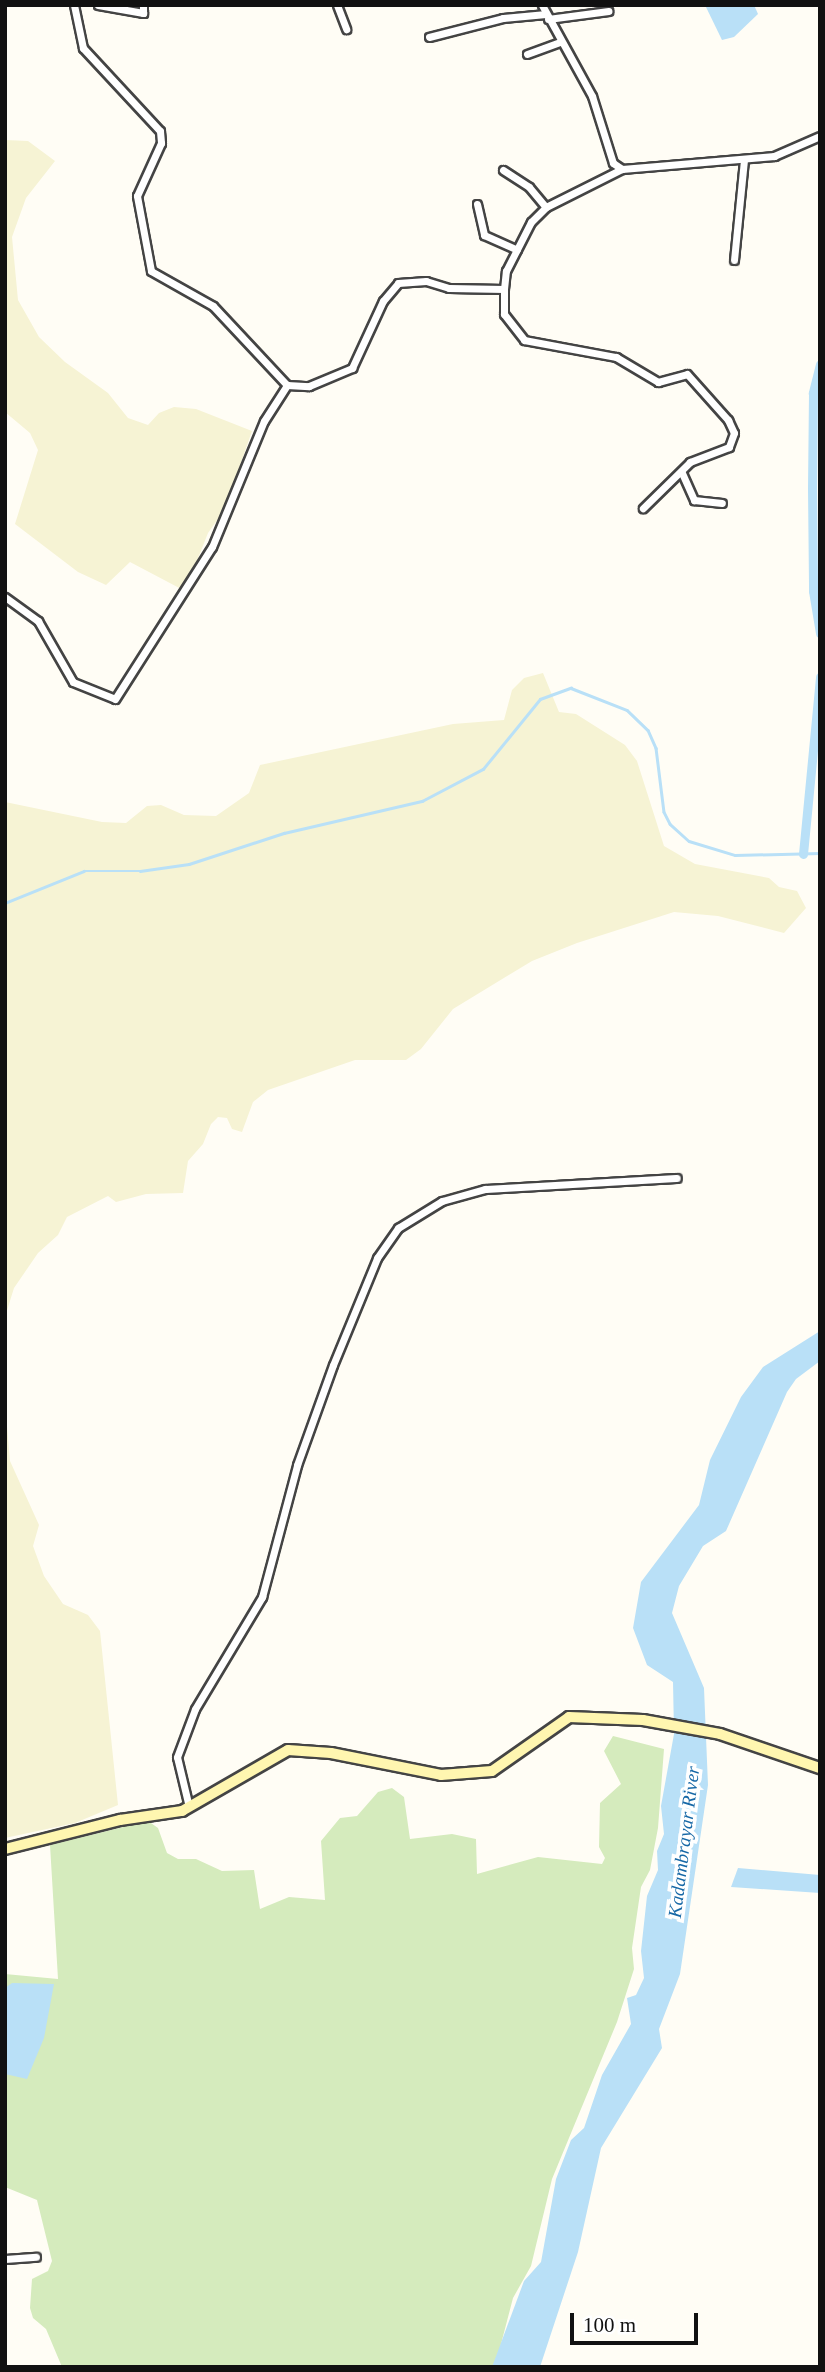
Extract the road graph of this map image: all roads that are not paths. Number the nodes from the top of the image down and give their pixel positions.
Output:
1 (74, 5) edge
2 (98, 5) edge
3 (143, 5) edge
4 (337, 5) edge
5 (542, 5) edge
6 (608, 11) dead end
7 (547, 17) junction
8 (346, 29) dead end
9 (429, 37) dead end
10 (560, 42) junction
11 (527, 54) dead end
12 (820, 136) edge
13 (744, 159) junction
14 (622, 169) junction
15 (503, 170) dead end
16 (477, 204) dead end
17 (546, 208) junction
18 (517, 250) junction
19 (734, 260) dead end
20 (504, 289) junction
21 (287, 385) junction
22 (681, 473) junction
23 (722, 503) dead end
24 (643, 508) dead end
25 (5, 597) edge
26 (677, 1178) dead end
27 (820, 1768) edge
28 (189, 1807) junction
29 (5, 1849) edge
30 (36, 2257) dead end
31 (5, 2259) edge

1 - 21 street
2 - 3 street
4 - 8 street
5 - 7 street
6 - 7 street
7 - 9 street
7 - 10 street
10 - 11 street
10 - 14 street
12 - 13 street
13 - 14 street
13 - 19 street
14 - 17 street
15 - 17 street
16 - 18 street
17 - 18 street
18 - 20 street
20 - 21 street
20 - 22 street
21 - 25 street
22 - 23 street
22 - 24 street
26 - 28 street
27 - 28 main road
28 - 29 main road
30 - 31 street

